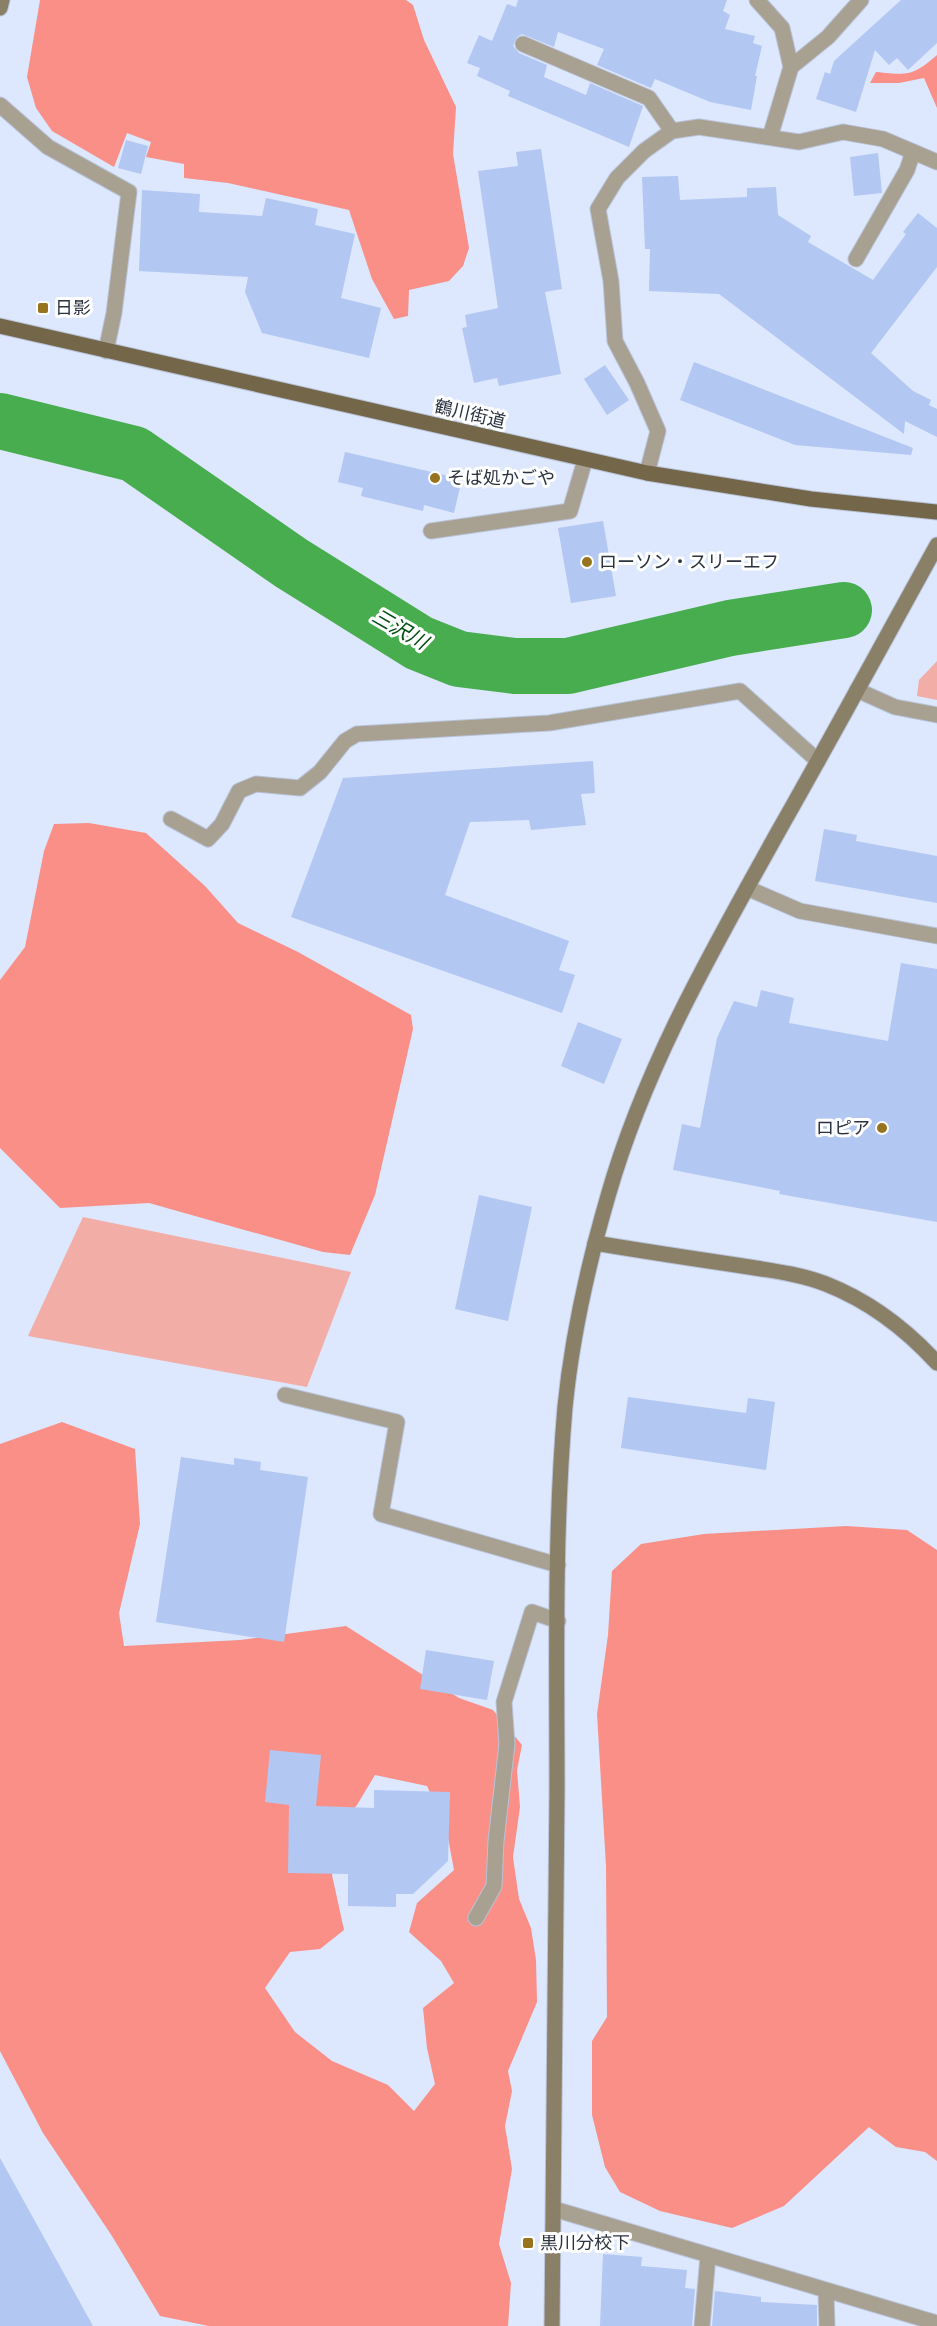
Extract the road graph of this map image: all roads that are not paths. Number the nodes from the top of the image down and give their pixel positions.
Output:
1 (2, 0) edge
2 (757, 0) edge
3 (861, 0) edge
4 (0, 8) edge
5 (523, 44) dead end
6 (791, 67) junction
7 (0, 105) edge
8 (672, 131) junction
9 (770, 137) junction
10 (913, 152) junction
11 (937, 162) edge
12 (856, 259) dead end
13 (0, 326) edge
14 (106, 351) junction
15 (585, 460) junction
16 (647, 473) junction
17 (937, 512) edge
18 (431, 531) dead end
19 (937, 545) edge
20 (857, 690) junction
21 (937, 715) edge
22 (818, 761) junction
23 (171, 819) dead end
24 (747, 888) junction
25 (937, 936) edge
26 (595, 1243) junction
27 (937, 1364) edge
28 (285, 1395) dead end
29 (558, 1565) junction
30 (558, 1622) junction
31 (476, 1918) dead end
32 (554, 2209) junction
33 (708, 2256) junction
34 (826, 2291) junction
35 (937, 2324) edge
36 (552, 2326) edge
37 (702, 2326) edge
38 (827, 2326) edge

1 - 4 main road
2 - 6 street
3 - 6 street
5 - 8 street
6 - 9 street
7 - 14 street
8 - 9 street
8 - 16 street
9 - 10 street
10 - 11 street
10 - 12 street
13 - 14 main road, 鶴川街道
14 - 15 main road, 鶴川街道
15 - 16 main road, 鶴川街道
15 - 18 street
16 - 17 main road, 鶴川街道
19 - 20 main road
20 - 21 street
20 - 22 main road
22 - 23 street
22 - 24 main road
24 - 25 street
24 - 26 main road
26 - 27 main road
26 - 29 main road
28 - 29 street
29 - 30 main road
30 - 31 street
30 - 32 main road
32 - 33 street
32 - 36 main road
33 - 34 street
33 - 37 street
34 - 35 street
34 - 38 street

